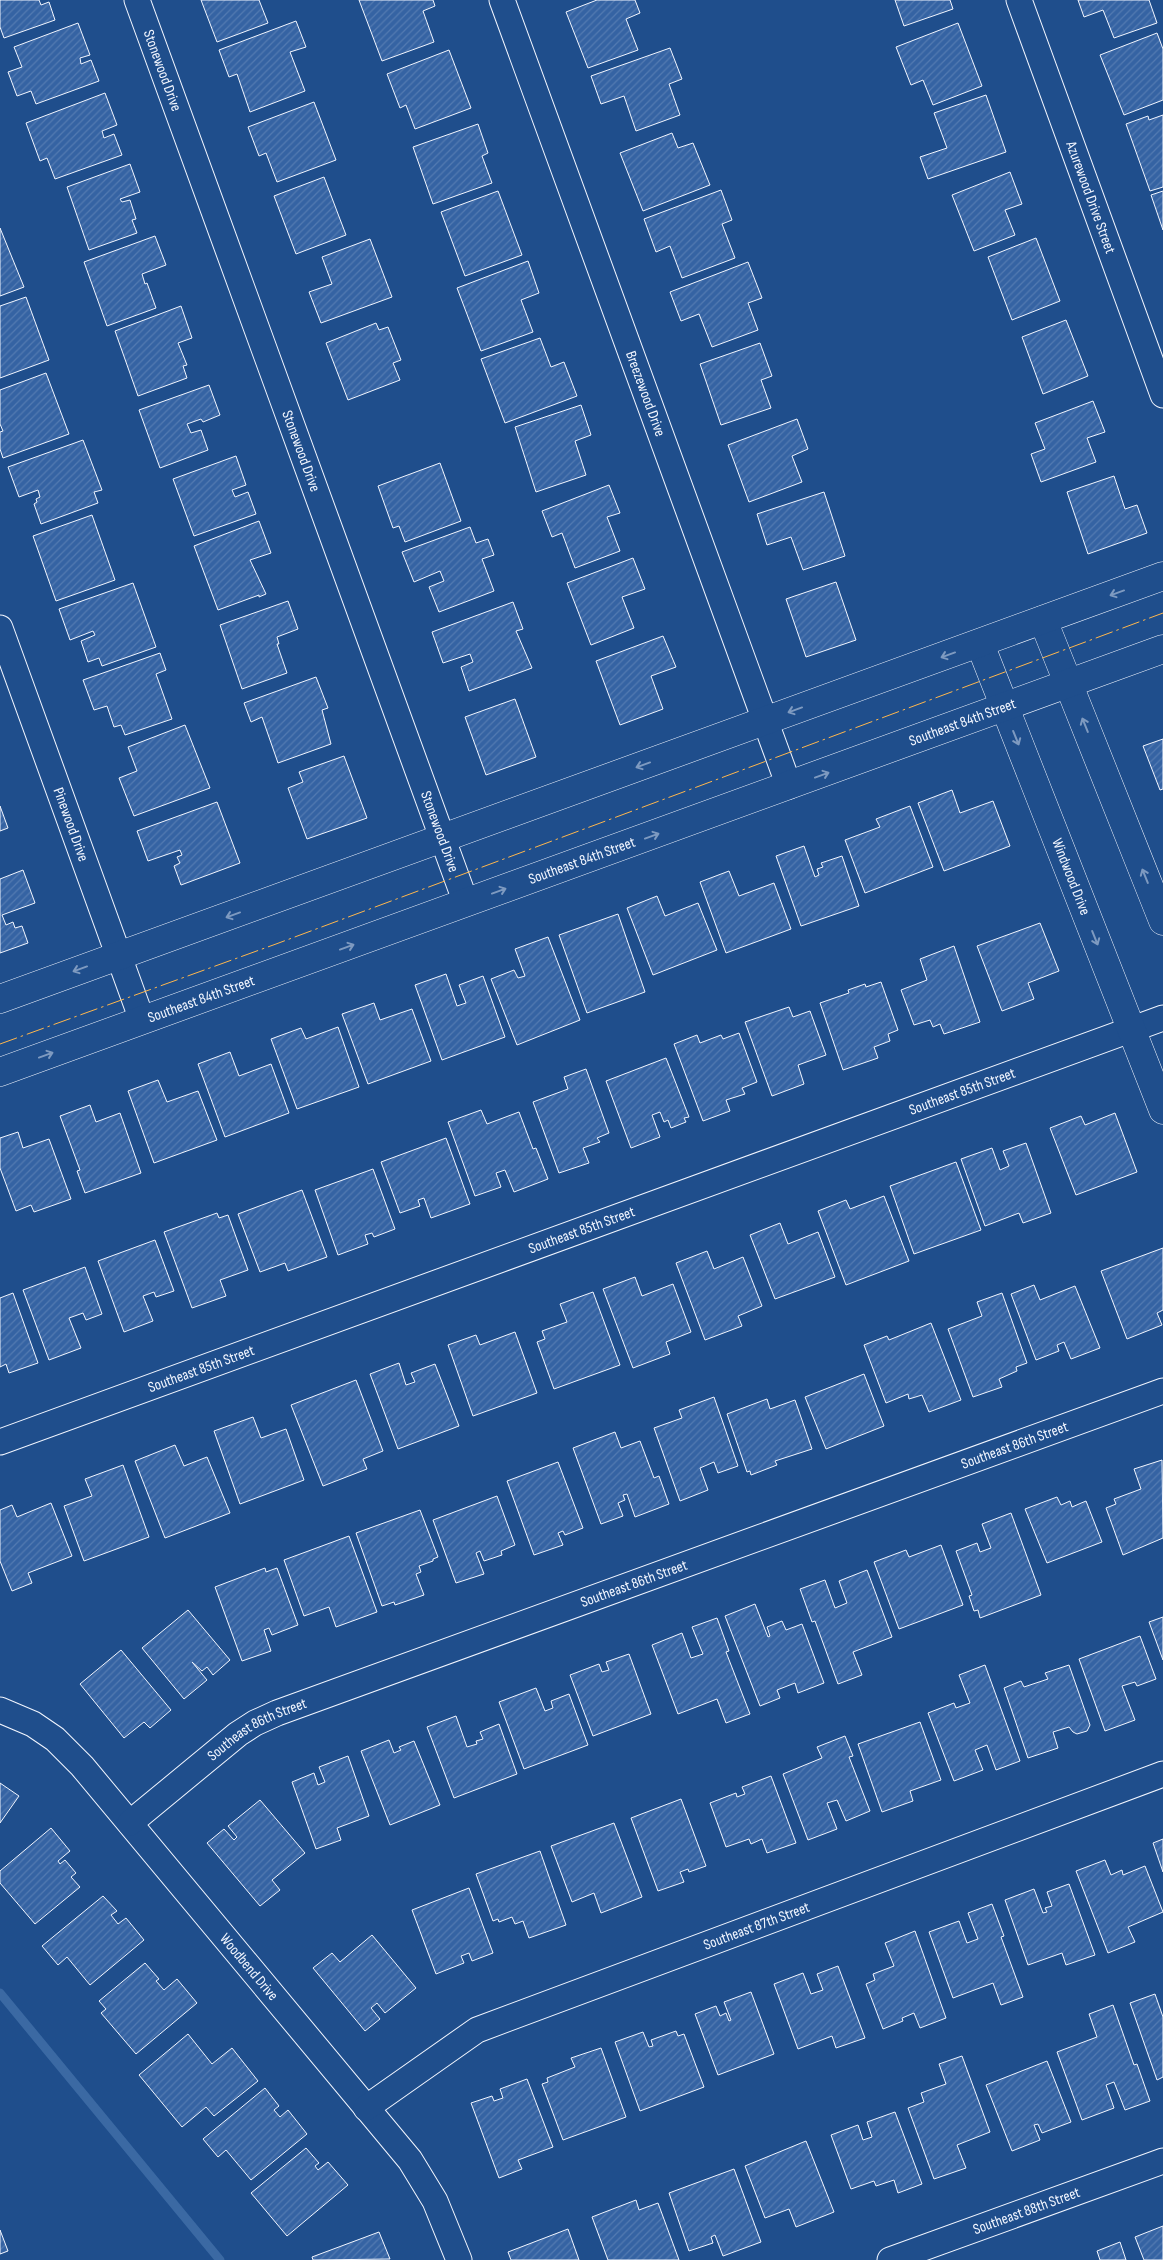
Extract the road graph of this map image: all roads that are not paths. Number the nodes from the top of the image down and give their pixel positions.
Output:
1 (137, 0) edge
2 (502, 0) edge
3 (1020, 0) edge
4 (1163, 395) edge
5 (1163, 576) edge
6 (1043, 620) junction
7 (0, 628) edge
8 (980, 644) junction
9 (1163, 649) edge
10 (1069, 685) junction
11 (1004, 708) junction
12 (764, 721) junction
13 (789, 786) junction
14 (443, 838) junction
15 (466, 903) junction
16 (1163, 921) edge
17 (118, 956) junction
18 (0, 999) edge
19 (1163, 1018) edge
20 (142, 1020) junction
21 (1132, 1030) junction
22 (0, 1072) edge
23 (1163, 1110) edge
24 (1163, 1391) edge
25 (0, 1442) edge
26 (0, 1710) edge
27 (1163, 1774) edge
28 (130, 1823) junction
29 (366, 2108) junction
30 (1163, 2160) edge
31 (459, 2260) edge
32 (890, 2260) edge

1 - 14 street, Stonewood Drive
2 - 12 street, Breezewood Drive
3 - 4 street, Azurewood Drive Street
5 -> 6 street
6 - 8 street
6 - 10 street
7 - 17 street, Pinewood Drive
8 - 11 street, Windwood Drive
8 -> 12 street
9 - 10 street, Southeast 84th Street
10 - 11 street, Southeast 84th Street
16 -> 10 street
13 -> 11 street, Southeast 84th Street
11 -> 21 street, Windwood Drive
12 - 13 street, Breezewood Drive
12 -> 14 street
15 -> 13 street, Southeast 84th Street
14 - 15 street, Stonewood Drive
14 -> 17 street
20 -> 15 street, Southeast 84th Street
17 -> 18 street
17 - 20 street, Pinewood Drive
19 - 21 street, Southeast 85th Street
22 -> 20 street, Southeast 84th Street
21 - 23 street, Windwood Drive
21 - 25 street, Southeast 85th Street
24 - 28 street, Southeast 86th Street
26 - 28 street, Woodbend Drive
27 - 29 street, Southeast 87th Street
28 - 29 street, Woodbend Drive
29 - 31 street, Woodbend Drive
30 - 32 street, Southeast 88th Street

